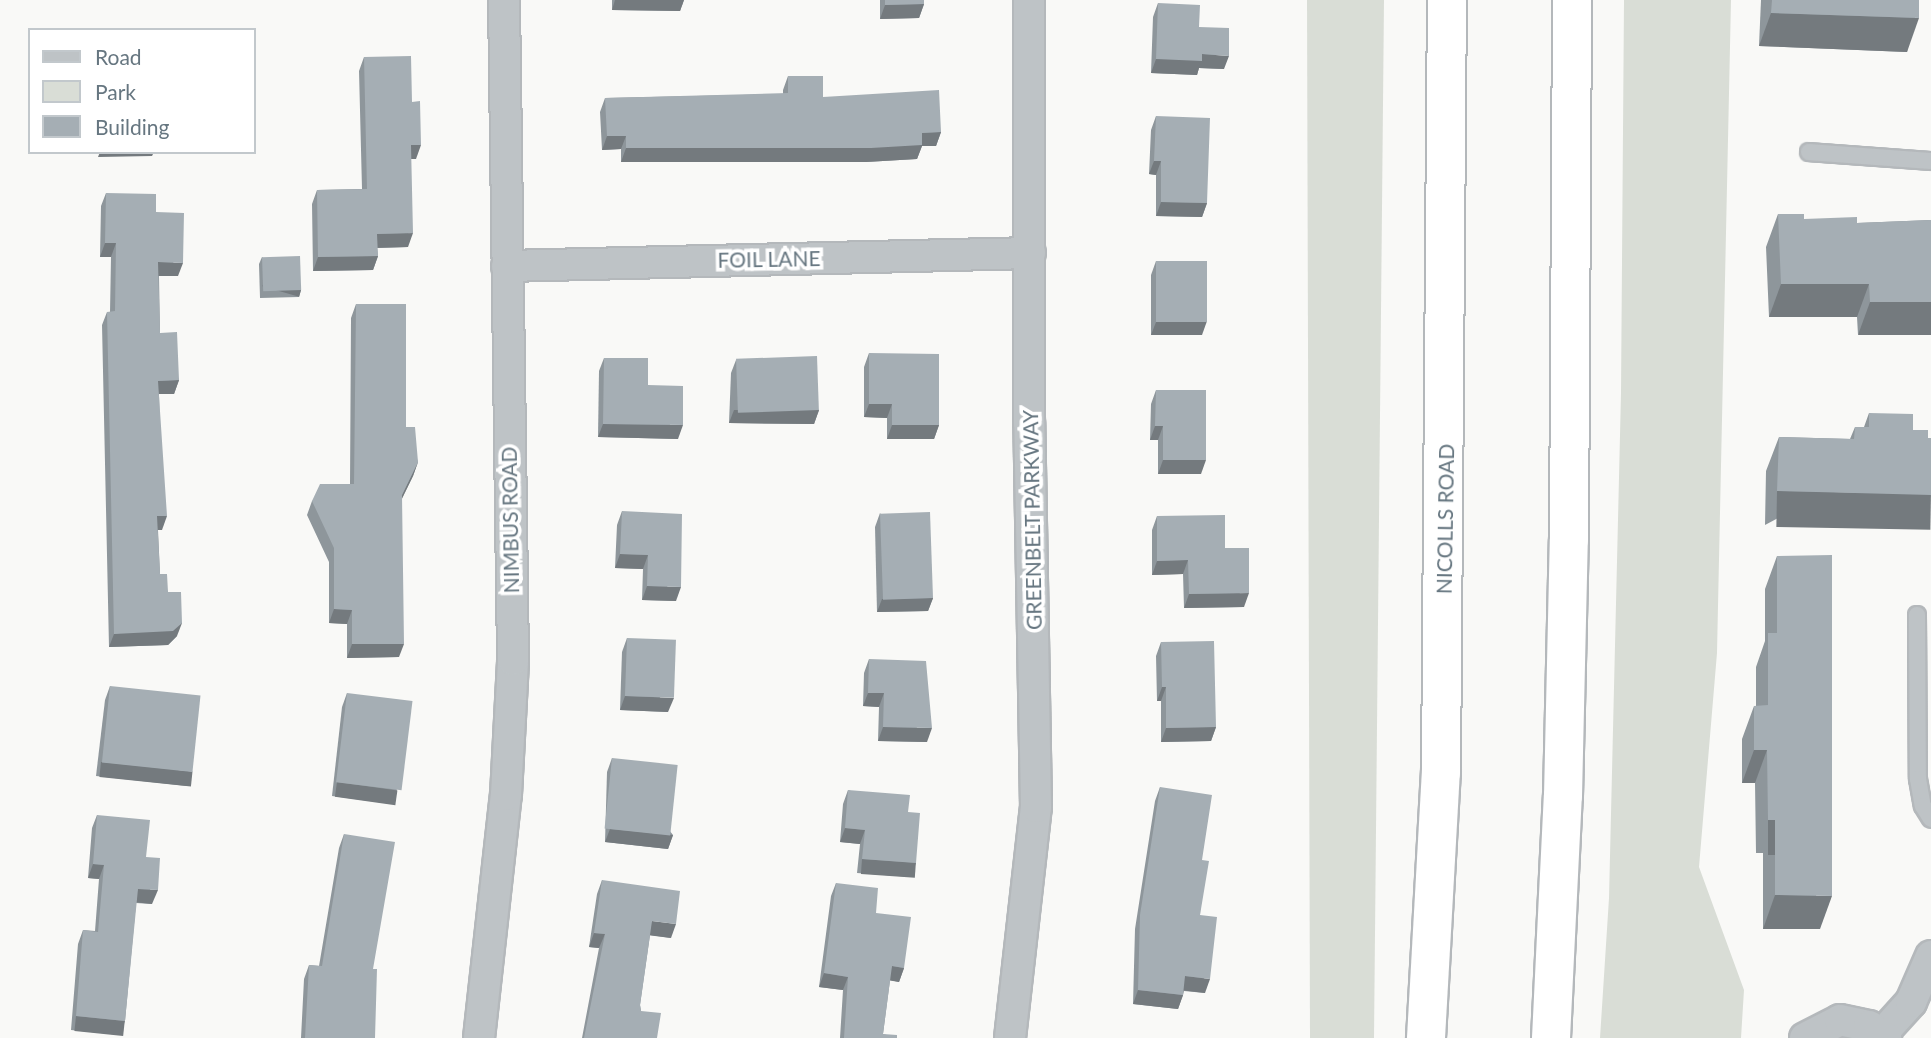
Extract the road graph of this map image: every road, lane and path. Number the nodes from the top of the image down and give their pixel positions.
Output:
1 (504, 0) edge
2 (1030, 0) edge
3 (1447, 0) edge
4 (1572, 0) edge
5 (1809, 152) dead end
6 (1931, 161) edge
7 (1030, 253) junction
8 (508, 266) junction
9 (1917, 615) dead end
10 (1931, 819) edge
11 (1931, 956) edge
12 (1884, 1036) edge
13 (478, 1038) edge
14 (1010, 1038) edge
15 (1426, 1038) edge
16 (1551, 1038) edge
17 (1805, 1038) edge

1 - 8 street, NIMBUS ROAD
2 - 7 street, GREENBELT PARKWAY
3 - 15 highway, NICOLLS ROAD
4 - 16 highway
5 - 6 lane
7 - 8 street, FOIL LANE
7 - 14 street, GREENBELT PARKWAY
8 - 13 street, NIMBUS ROAD
9 - 10 lane
11 - 12 street
12 - 17 street

